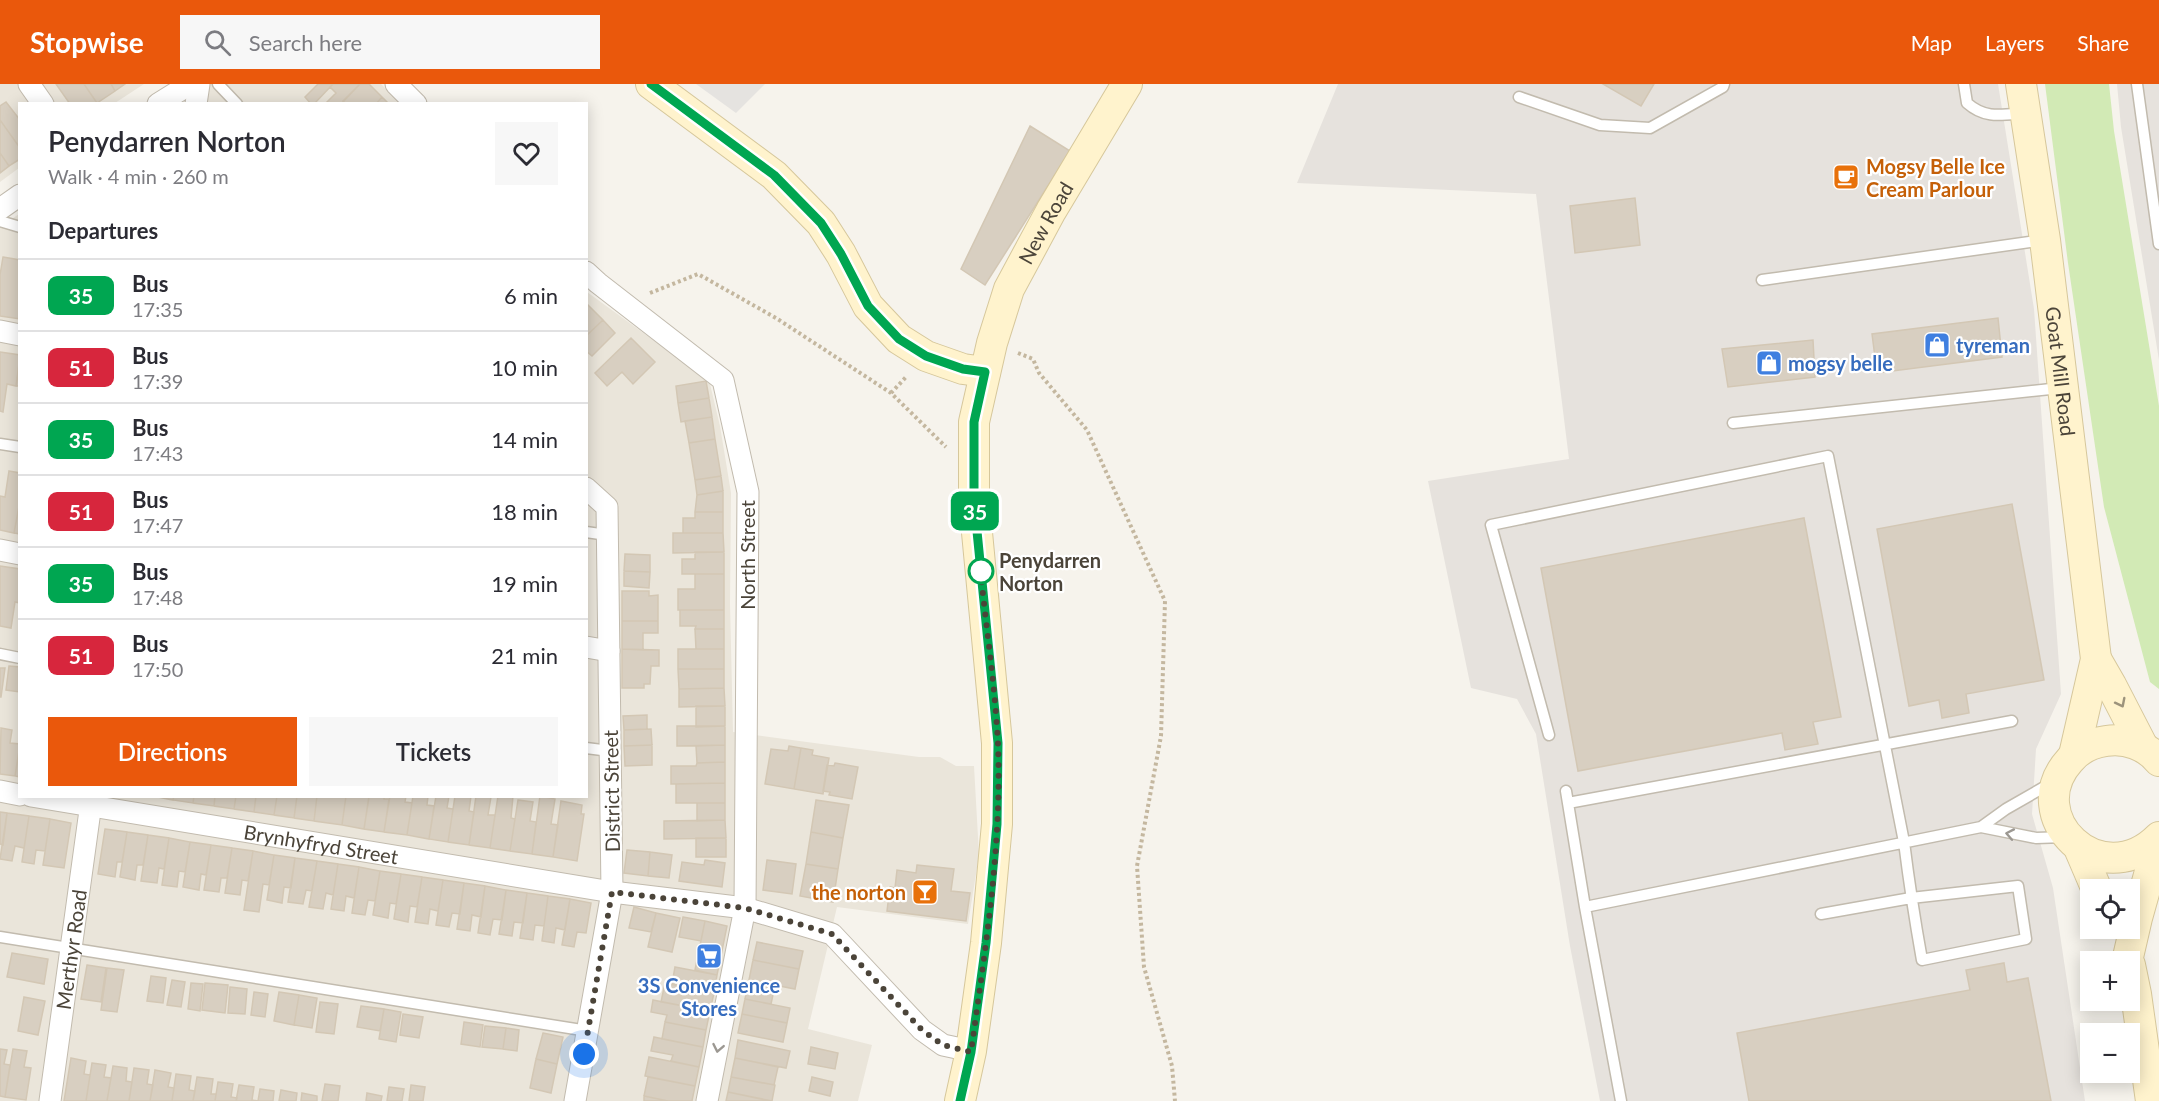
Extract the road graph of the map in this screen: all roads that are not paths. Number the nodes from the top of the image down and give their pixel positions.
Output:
1 (29, 84) edge
2 (190, 84) edge
3 (199, 84) edge
4 (218, 84) edge
5 (396, 84) edge
6 (651, 84) edge
7 (1126, 84) edge
8 (1724, 84) edge
9 (1964, 84) edge
10 (2137, 84) edge
11 (1520, 98) dead end
12 (2022, 98) edge
13 (42, 102) edge
14 (162, 102) edge
15 (196, 102) edge
16 (235, 102) edge
17 (414, 102) edge
18 (18, 196) edge
19 (0, 209) edge
20 (0, 221) edge
21 (18, 226) edge
22 (2045, 240) junction
23 (2159, 244) edge
24 (588, 274) edge
25 (1762, 280) dead end
26 (0, 331) edge
27 (18, 334) edge
28 (985, 372) junction
29 (2063, 387) junction
30 (1733, 423) dead end
31 (0, 444) edge
32 (18, 447) edge
33 (588, 490) edge
34 (588, 532) edge
35 (608, 536) junction
36 (0, 550) edge
37 (18, 554) edge
38 (588, 647) edge
39 (609, 651) junction
40 (0, 654) edge
41 (18, 657) edge
42 (2096, 659) junction
43 (2012, 721) dead end
44 (1549, 735) dead end
45 (1885, 744) junction
46 (588, 748) edge
47 (610, 751) junction
48 (2074, 755) junction
49 (2154, 755) edge
50 (2058, 780) junction
51 (0, 791) edge
52 (18, 795) edge
53 (55, 798) edge
54 (91, 801) edge
55 (1981, 826) junction
56 (2159, 838) edge
57 (1904, 842) junction
58 (2074, 842) junction
59 (2092, 879) edge
60 (612, 892) junction
61 (1911, 898) junction
62 (1585, 907) junction
63 (745, 908) junction
64 (1821, 914) dead end
65 (0, 937) edge
66 (71, 948) junction
67 (2131, 951) edge
68 (2138, 1011) edge
69 (588, 1031) junction
70 (971, 1052) junction
71 (50, 1101) edge
72 (575, 1101) edge
73 (707, 1101) edge
74 (960, 1101) edge
75 (1621, 1101) edge
76 (2151, 1101) edge

1 - 13 street
2 - 14 street
3 - 15 street
4 - 16 lane
5 - 17 street
6 - 28 street
7 - 28 street, New Road
8 - 11 lane
9 - 12 lane
10 - 23 lane
12 - 22 street, Goat Mill Road
18 - 19 street
20 - 21 lane
22 - 25 lane
22 - 29 street, Goat Mill Road
24 - 63 street, North Street
26 - 27 street
28 - 70 street, New Road
29 - 30 lane
29 - 42 street, Goat Mill Road
31 - 32 lane
33 - 35 street, District Street
34 - 35 lane
35 - 39 street, District Street
36 - 37 street
38 - 39 street
39 - 47 street, District Street
40 - 41 lane
42 - 48 street, Goat Mill Road
42 -> 49 street, Goat Mill Road
43 - 45 lane
44 - 45 lane
45 - 57 lane
45 - 62 lane
46 - 47 lane
47 - 60 street, District Street
48 - 49 street
48 - 50 street
50 - 55 lane
50 - 58 street
51 - 52 street
53 - 54 street, Brynhyfryd Street
54 - 60 street, Brynhyfryd Street
54 - 66 street, Merthyr Road
55 - 57 lane
58 -> 55 lane
56 - 58 street
56 - 67 street
57 - 61 lane
57 - 62 lane
58 - 59 street
60 - 63 street, Brynhyfryd Street
60 - 69 street, District Street
61 - 61 lane
61 - 64 lane
62 - 75 lane
63 - 70 street, Brynhyfryd Street
63 -> 73 street, North Street
65 - 66 lane
66 - 69 lane
66 - 71 street, Merthyr Road
68 - 76 street
69 - 72 street, District Street
70 - 74 street, New Road

